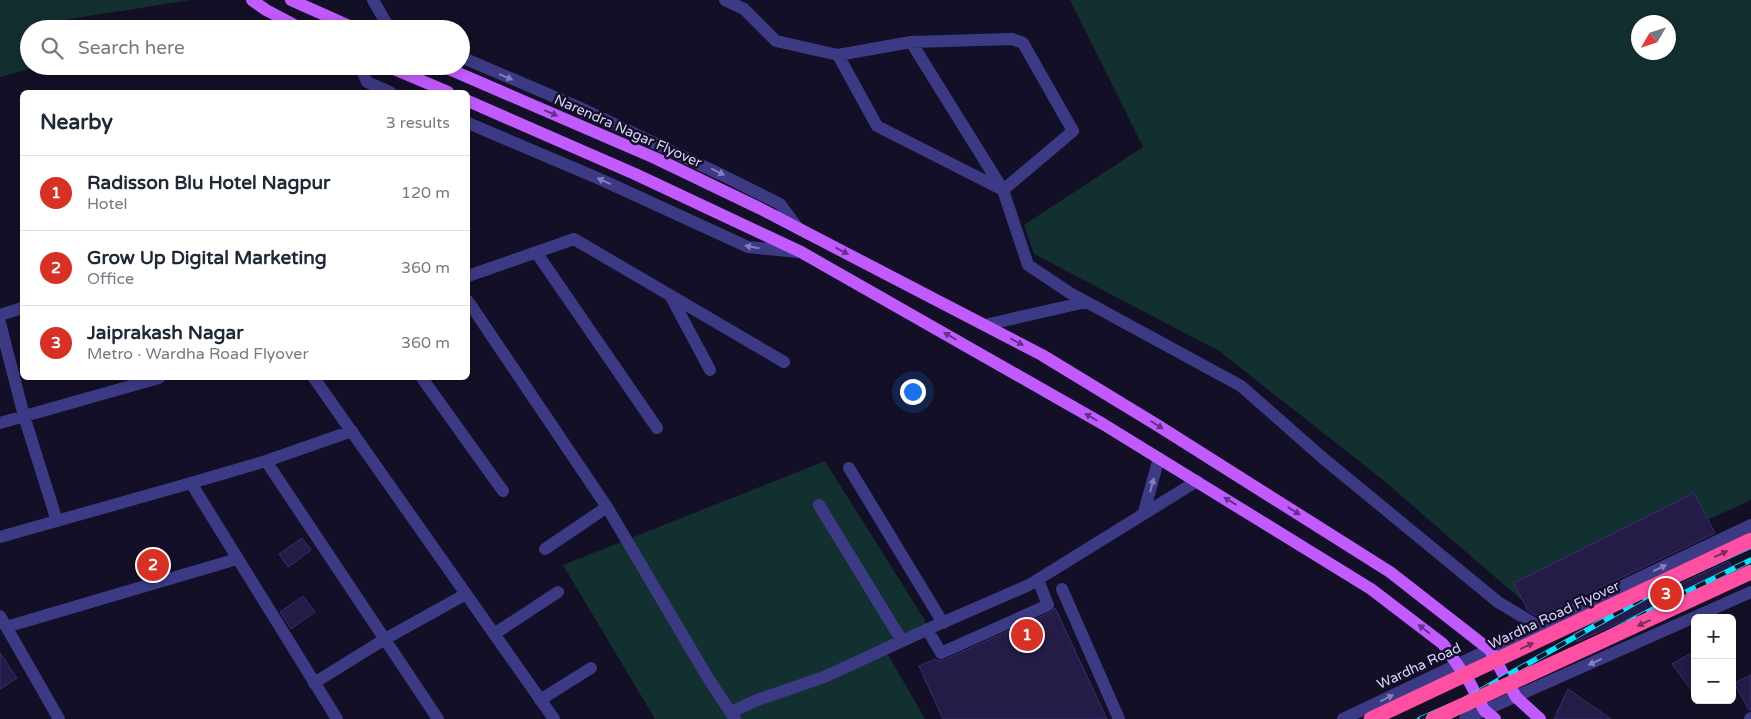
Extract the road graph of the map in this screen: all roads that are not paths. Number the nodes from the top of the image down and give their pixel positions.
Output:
1 (252, 0) edge
2 (291, 0) edge
3 (373, 0) edge
4 (725, 0) edge
5 (285, 20) edge
6 (336, 20) edge
7 (384, 20) edge
8 (911, 42) junction
9 (838, 55) junction
10 (470, 61) edge
11 (364, 75) edge
12 (408, 75) edge
13 (463, 75) edge
14 (386, 90) edge
15 (443, 90) edge
16 (470, 102) edge
17 (470, 124) edge
18 (1003, 190) junction
19 (798, 228) junction
20 (536, 252) junction
21 (801, 252) junction
22 (470, 275) edge
23 (670, 295) junction
24 (1086, 302) junction
25 (470, 304) edge
26 (20, 309) edge
27 (0, 315) edge
28 (0, 323) edge
29 (985, 325) junction
30 (784, 362) dead end
31 (710, 370) dead end
32 (152, 380) edge
33 (315, 380) edge
34 (423, 380) edge
35 (24, 416) junction
36 (0, 424) edge
37 (657, 428) dead end
38 (352, 432) junction
39 (1159, 458) junction
40 (266, 461) junction
41 (849, 468) dead end
42 (1197, 481) junction
43 (191, 483) junction
44 (503, 491) dead end
45 (819, 505) dead end
46 (607, 507) junction
47 (1144, 512) junction
48 (58, 521) junction
49 (1751, 525) edge
50 (0, 537) edge
51 (1751, 540) edge
52 (544, 549) dead end
53 (237, 559) junction
54 (1751, 572) edge
55 (1038, 580) junction
56 (1062, 589) dead end
57 (558, 592) dead end
58 (1751, 592) edge
59 (466, 594) junction
60 (3, 621) edge
61 (943, 622) junction
62 (1538, 626) junction
63 (927, 630) junction
64 (494, 634) junction
65 (385, 640) junction
66 (902, 641) junction
67 (1490, 650) junction
68 (1457, 664) junction
69 (591, 668) dead end
70 (314, 683) junction
71 (1516, 697) junction
72 (540, 700) junction
73 (1484, 710) junction
74 (733, 716) edge
75 (59, 719) edge
76 (337, 719) edge
77 (438, 719) edge
78 (554, 719) edge
79 (1119, 719) edge
80 (1343, 719) edge
81 (1372, 719) edge
82 (1433, 719) edge
83 (1465, 719) edge
84 (1495, 719) edge
85 (1540, 719) edge

1 - 5 main road
2 - 6 main road
3 - 7 street
4 - 9 street
8 - 9 street
8 - 18 street
8 - 18 street
9 - 18 street
10 -> 19 street
11 - 14 street
12 - 15 main road
13 -> 19 main road, Narendra Nagar Flyover
16 - 21 main road
21 -> 17 street
18 - 24 street
19 -> 29 main road, Narendra Nagar Flyover
20 - 22 street
20 - 23 street
20 - 37 street
39 -> 21 main road
23 - 30 street
23 - 31 street
24 - 29 street
24 - 62 street
25 - 46 street
26 - 27 street
28 - 35 street
29 -> 67 main road, Narendra Nagar Flyover
32 - 35 street
33 - 38 street
34 - 44 street
35 - 36 street
35 - 48 street
38 - 40 street
38 - 59 street
39 - 42 main road
47 -> 39 street
40 - 43 street
40 - 65 street
41 - 61 street
42 - 47 street
68 -> 42 main road
43 - 48 street
43 - 53 street
45 - 66 street
46 - 52 street
46 - 74 street
47 - 55 street
48 - 50 street
62 -> 49 street, Wardha Road
81 -> 51 highway, Wardha Road Flyover, bridge
53 - 60 street
53 - 70 street
54 -> 82 highway, bridge
55 - 61 street
55 - 63 street
56 - 79 street
57 - 64 street
58 -> 71 street
59 - 64 street
59 - 65 street
60 - 75 street
61 - 63 street
62 - 67 street, Wardha Road
63 - 66 street
64 - 72 street
65 - 70 street
65 - 77 street
66 - 74 street
67 - 68 street, Wardha Road
67 - 71 main road
68 - 73 main road
80 -> 68 street, Wardha Road
69 - 72 street
70 - 76 street
71 - 73 street
71 - 85 main road
72 - 78 street
73 - 83 street
73 - 84 main road

